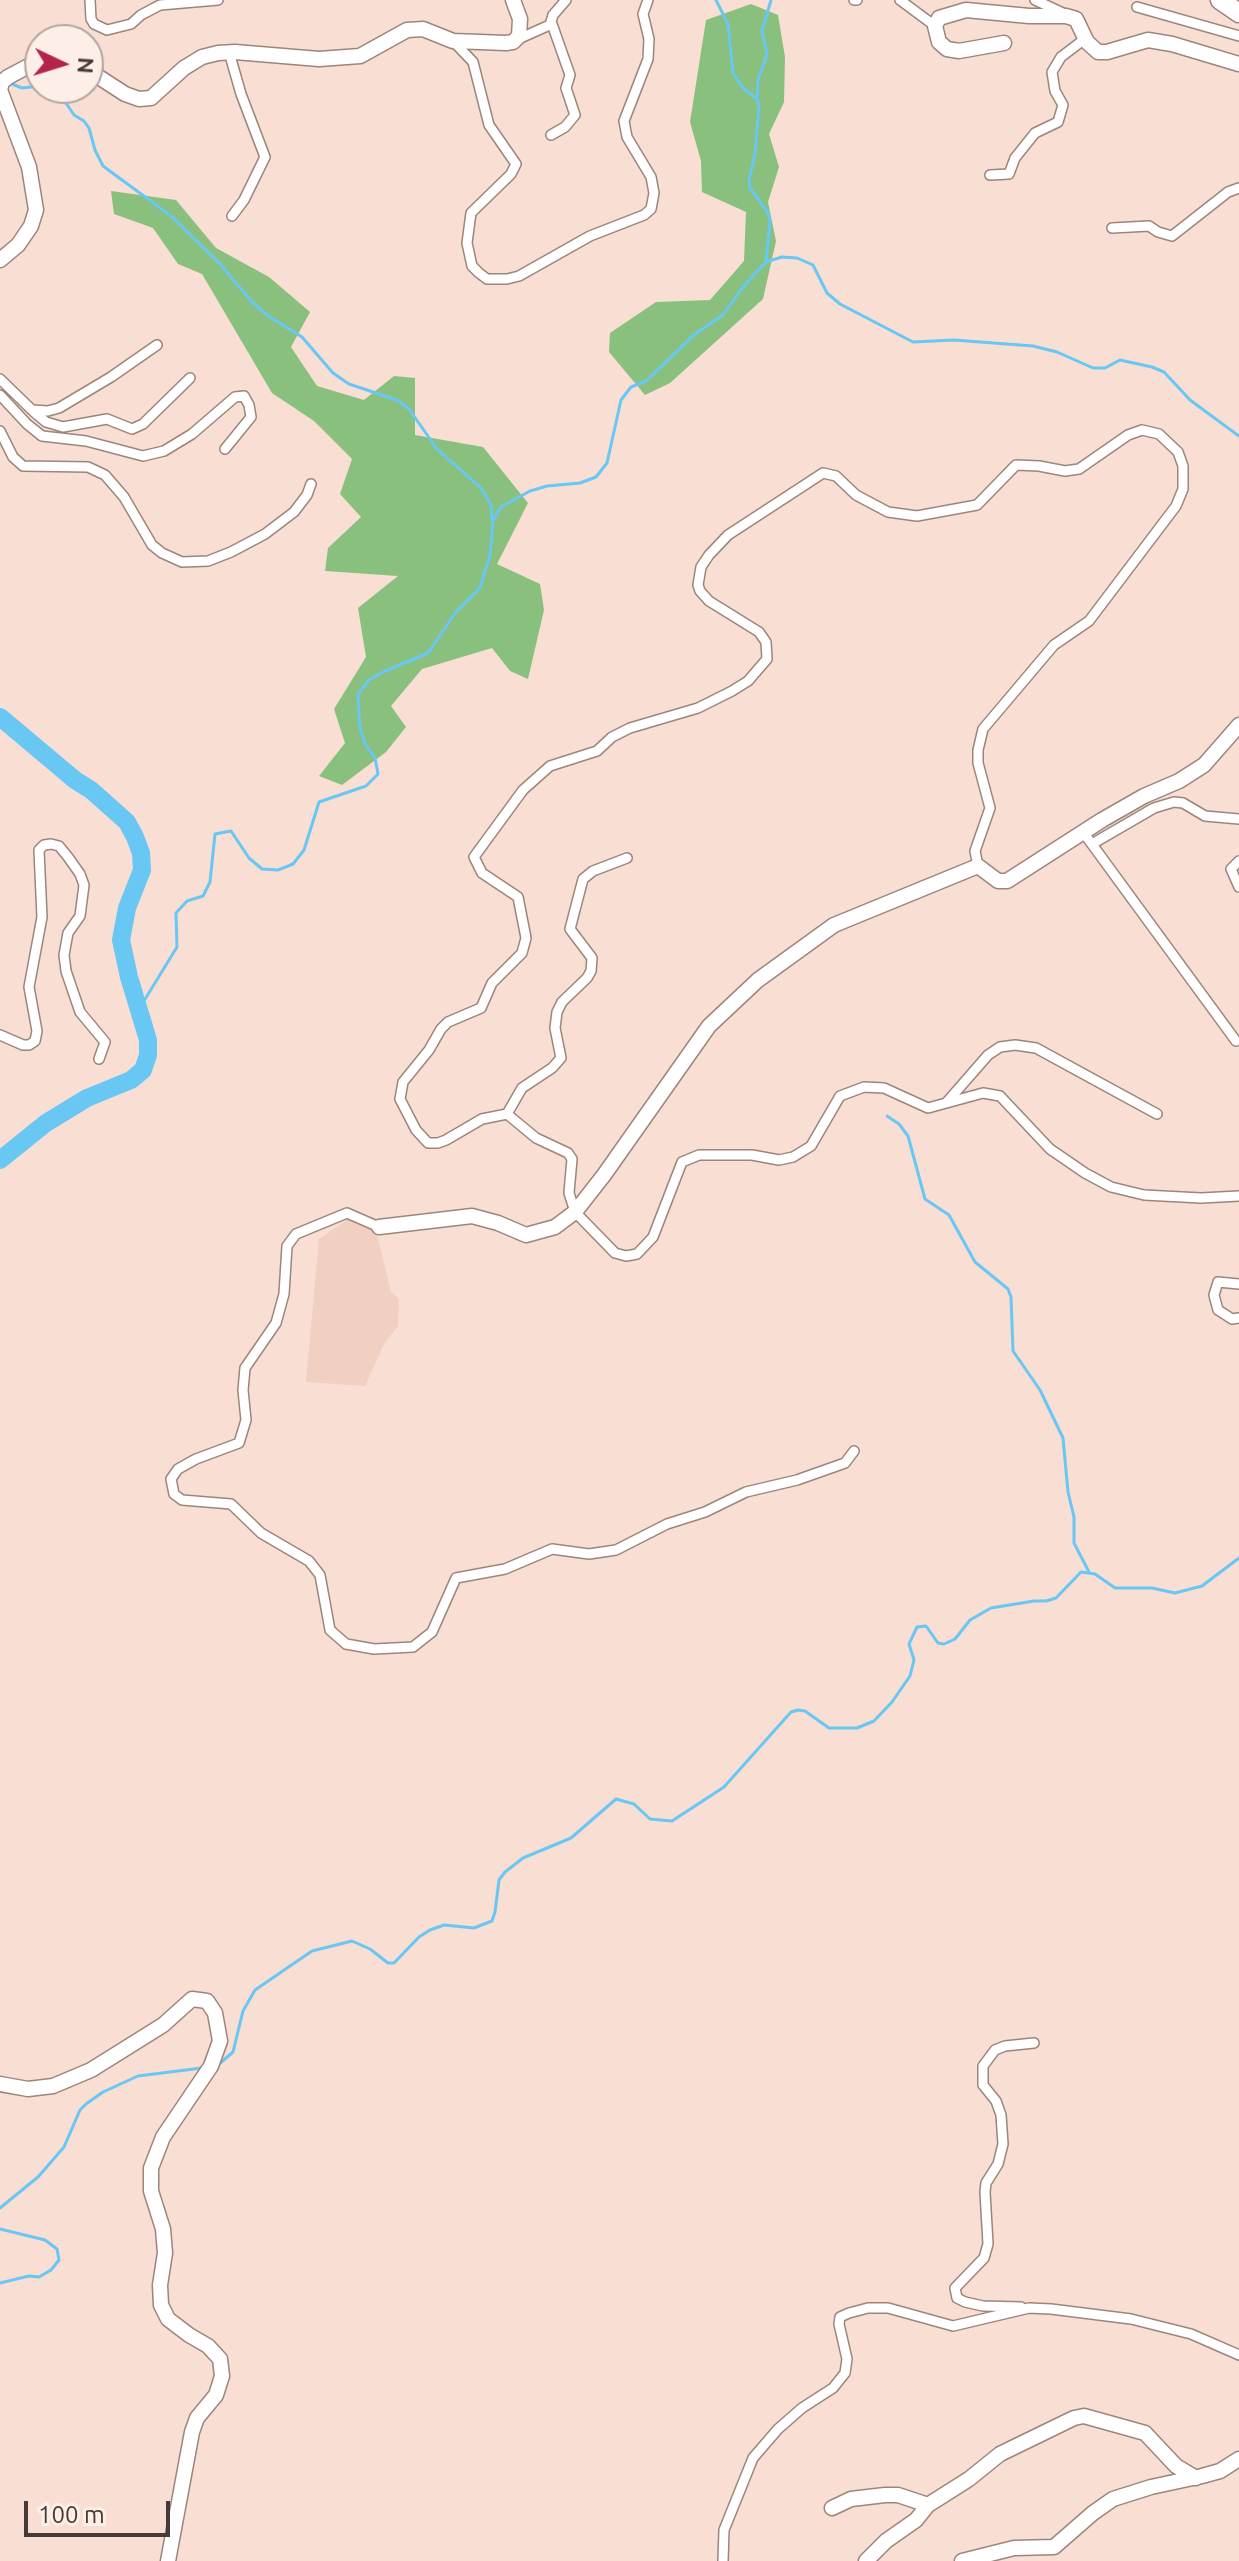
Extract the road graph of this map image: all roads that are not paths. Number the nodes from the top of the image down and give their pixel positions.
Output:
1 (90, 0) edge
2 (218, 0) edge
3 (513, 0) edge
4 (566, 0) edge
5 (648, 0) edge
6 (900, 0) edge
7 (1035, 0) edge
8 (1220, 0) edge
9 (1137, 7) dead end
10 (1239, 13) edge
11 (1072, 17) junction
12 (550, 25) junction
13 (935, 26) junction
14 (1239, 36) edge
15 (1086, 38) junction
16 (516, 40) junction
17 (453, 41) junction
18 (1004, 43) dead end
19 (229, 52) junction
20 (1239, 64) edge
21 (24, 68) edge
22 (104, 80) edge
23 (551, 135) dead end
24 (990, 175) dead end
25 (1239, 188) edge
26 (232, 216) dead end
27 (1112, 228) dead end
28 (0, 260) edge
29 (157, 345) dead end
30 (190, 378) dead end
31 (0, 379) edge
32 (0, 395) edge
33 (32, 410) junction
34 (0, 431) edge
35 (225, 449) dead end
36 (311, 484) dead end
37 (1239, 725) edge
38 (1239, 819) edge
39 (1087, 838) junction
40 (627, 858) dead end
41 (1239, 861) edge
42 (978, 866) junction
43 (1239, 887) edge
44 (0, 1035) edge
45 (1236, 1041) dead end
46 (99, 1059) dead end
47 (945, 1105) junction
48 (507, 1114) junction
49 (1157, 1114) dead end
50 (1239, 1196) edge
51 (575, 1212) junction
52 (379, 1227) joint
53 (1239, 1284) edge
54 (1239, 1318) edge
55 (854, 1451) dead end
56 (1034, 2043) dead end
57 (0, 2084) edge
58 (1029, 2308) junction
59 (1239, 2355) edge
60 (1239, 2459) edge
61 (1196, 2478) junction
62 (928, 2505) junction
63 (832, 2508) dead end
64 (168, 2561) edge
65 (723, 2561) edge
66 (866, 2561) edge
67 (962, 2561) edge

1 - 2 street
3 - 16 main road
4 - 12 street
5 - 17 street
6 - 13 street
7 - 11 street
8 - 10 highway
9 - 14 street
11 - 13 main road
11 - 15 main road
12 - 16 street
12 - 23 street
13 - 18 main road
15 - 20 main road
15 - 24 street
16 - 17 main road
17 - 19 main road
19 - 22 main road
19 - 26 street
21 - 28 main road
25 - 27 street
29 - 33 street
30 - 33 street
31 - 33 street
32 - 35 street
34 - 36 street
37 - 39 main road
38 - 39 street
39 - 42 main road
39 - 45 street
40 - 48 street
41 - 43 street
42 - 48 street
42 - 51 main road
44 - 46 street
47 - 49 street
47 - 50 street
47 - 51 street
48 - 51 street
51 - 52 main road
52 - 55 street
53 - 54 street
56 - 58 street
57 - 64 main road
58 - 59 street
58 - 65 street
60 - 61 main road
61 - 62 main road
61 - 67 main road
62 - 63 main road
62 - 66 main road

